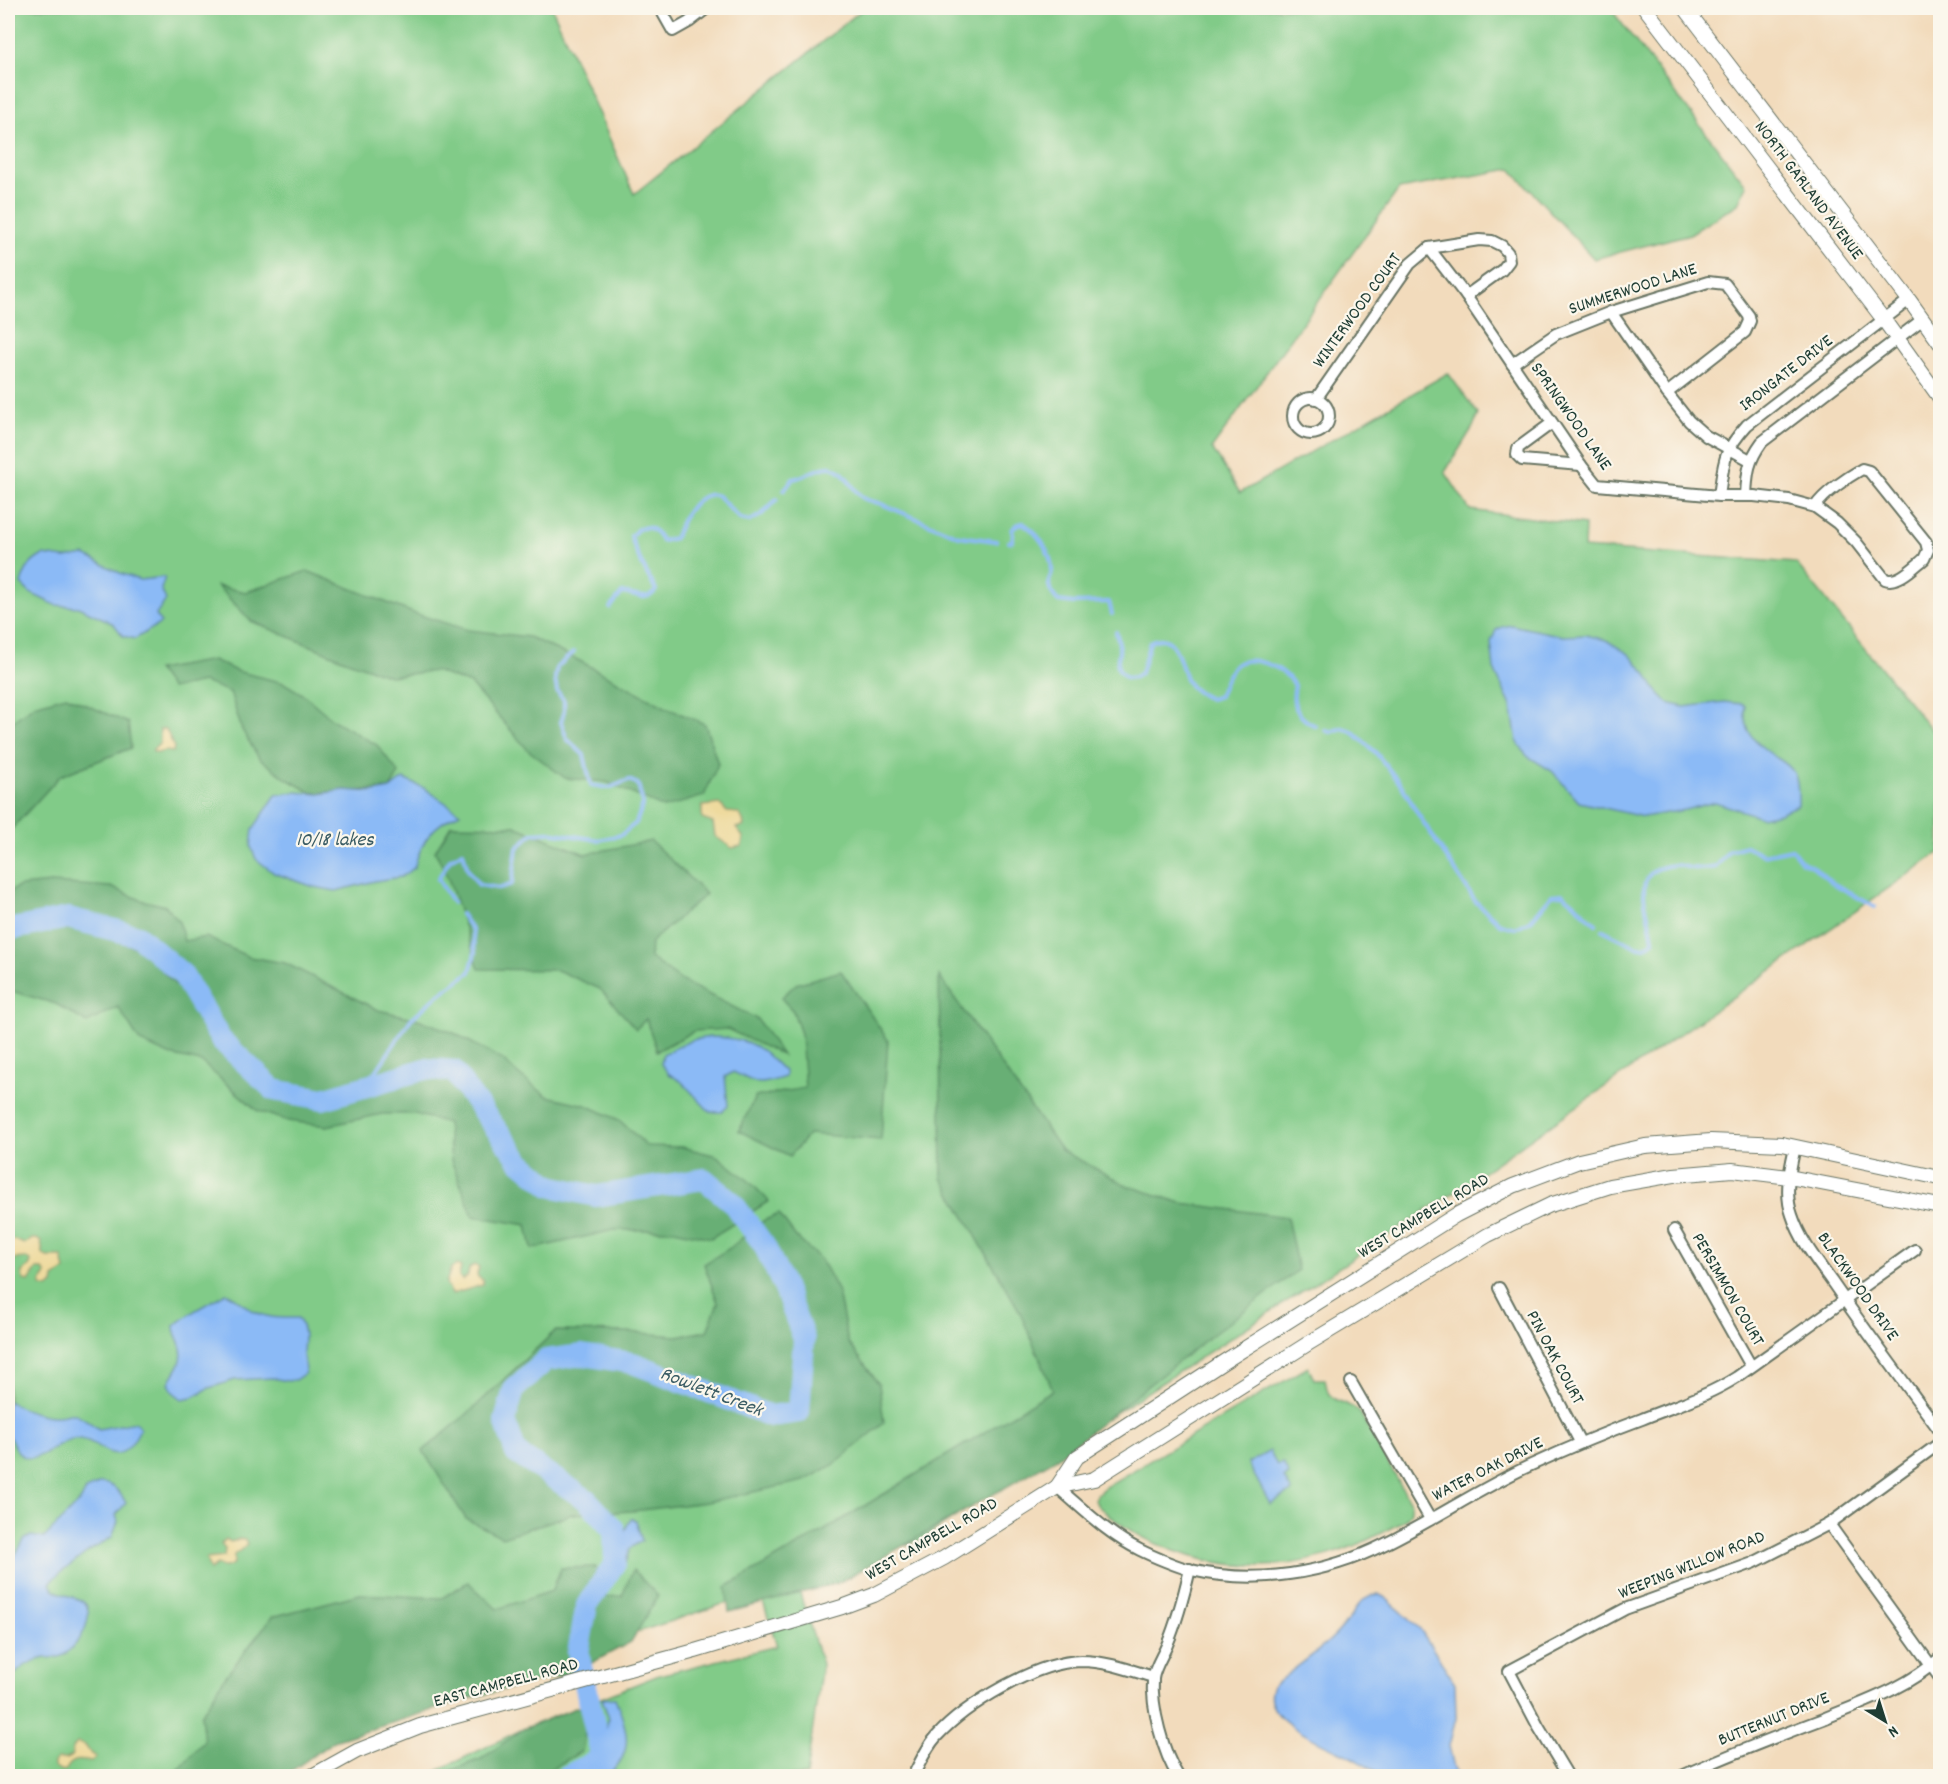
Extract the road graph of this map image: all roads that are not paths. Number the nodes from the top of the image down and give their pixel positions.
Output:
1 (660, 8) edge
2 (707, 8) edge
3 (1645, 8) edge
4 (1685, 8) edge
5 (1429, 248) junction
6 (1466, 296) junction
7 (1909, 300) junction
8 (1611, 312) junction
9 (1923, 319) junction
10 (1884, 320) junction
11 (1898, 339) junction
12 (1941, 343) edge
13 (1512, 364) junction
14 (1667, 393) junction
15 (1941, 398) edge
16 (1316, 399) dead end
17 (1552, 423) junction
18 (1728, 450) junction
19 (1750, 460) junction
20 (1581, 465) junction
21 (1719, 496) junction
22 (1746, 496) junction
23 (1815, 507) junction
24 (1795, 1147) junction
25 (1789, 1177) junction
26 (1941, 1178) edge
27 (1941, 1206) edge
28 (1674, 1230) dead end
29 (1916, 1250) dead end
30 (1499, 1288) dead end
31 (1844, 1300) junction
32 (1751, 1366) junction
33 (1350, 1382) dead end
34 (1941, 1431) edge
35 (1580, 1442) junction
36 (1941, 1443) edge
37 (1057, 1487) junction
38 (1430, 1519) junction
39 (1829, 1524) junction
40 (1190, 1569) junction
41 (717, 1645) joint
42 (1936, 1662) edge
43 (1153, 1677) junction
44 (1941, 1678) edge
45 (312, 1776) edge
46 (914, 1776) edge
47 (1178, 1776) edge
48 (1568, 1776) edge
49 (1682, 1776) edge

1 - 2 street
3 - 10 main road, NORTH GARLAND AVENUE
4 - 7 main road, NORTH GARLAND AVENUE
5 - 6 street, SPRINGWOOD LANE
5 - 6 street, WINTERWOOD COURT
5 - 16 street, WINTERWOOD COURT
6 - 13 street, SPRINGWOOD LANE
7 - 9 main road, NORTH GARLAND AVENUE
7 - 10 street, IRONGATE DRIVE
8 - 13 street, SUMMERWOOD LANE
8 - 14 street
8 - 14 street, SUMMERWOOD LANE
9 - 11 street, IRONGATE DRIVE
9 - 12 main road, NORTH GARLAND AVENUE
10 - 11 main road, NORTH GARLAND AVENUE
10 - 18 street, IRONGATE DRIVE
11 - 15 main road, NORTH GARLAND AVENUE
11 - 19 street, IRONGATE DRIVE
13 - 17 street, SPRINGWOOD LANE
14 - 18 street
17 - 20 street, SPRINGWOOD LANE
17 - 20 street
18 - 19 street
18 - 21 street, IRONGATE DRIVE
19 - 22 street
20 - 21 street, SPRINGWOOD LANE
21 - 22 street, SPRINGWOOD LANE
22 - 23 street, SPRINGWOOD LANE
23 - 23 street, SPRINGWOOD LANE
24 - 25 street, BLACKWOOD DRIVE
24 - 26 main road, WEST CAMPBELL ROAD
24 - 37 main road, WEST CAMPBELL ROAD
25 - 27 main road, WEST CAMPBELL ROAD
25 - 31 street, BLACKWOOD DRIVE
25 - 37 main road, WEST CAMPBELL ROAD
28 - 32 street, PERSIMMON COURT
29 - 31 street, WATER OAK DRIVE
30 - 35 street, PIN OAK COURT
31 - 32 street, WATER OAK DRIVE
31 - 34 street, BLACKWOOD DRIVE
32 - 35 street, WATER OAK DRIVE
33 - 38 street
35 - 38 street, WATER OAK DRIVE
36 - 39 street, WEEPING WILLOW ROAD
37 - 40 street, WATER OAK DRIVE
37 - 41 main road, WEST CAMPBELL ROAD
38 - 40 street, WATER OAK DRIVE
39 - 42 street
39 - 48 street, WEEPING WILLOW ROAD
40 - 43 street
41 - 45 main road, EAST CAMPBELL ROAD
42 - 44 street
42 - 49 street, BUTTERNUT DRIVE
43 - 46 street
43 - 47 street

